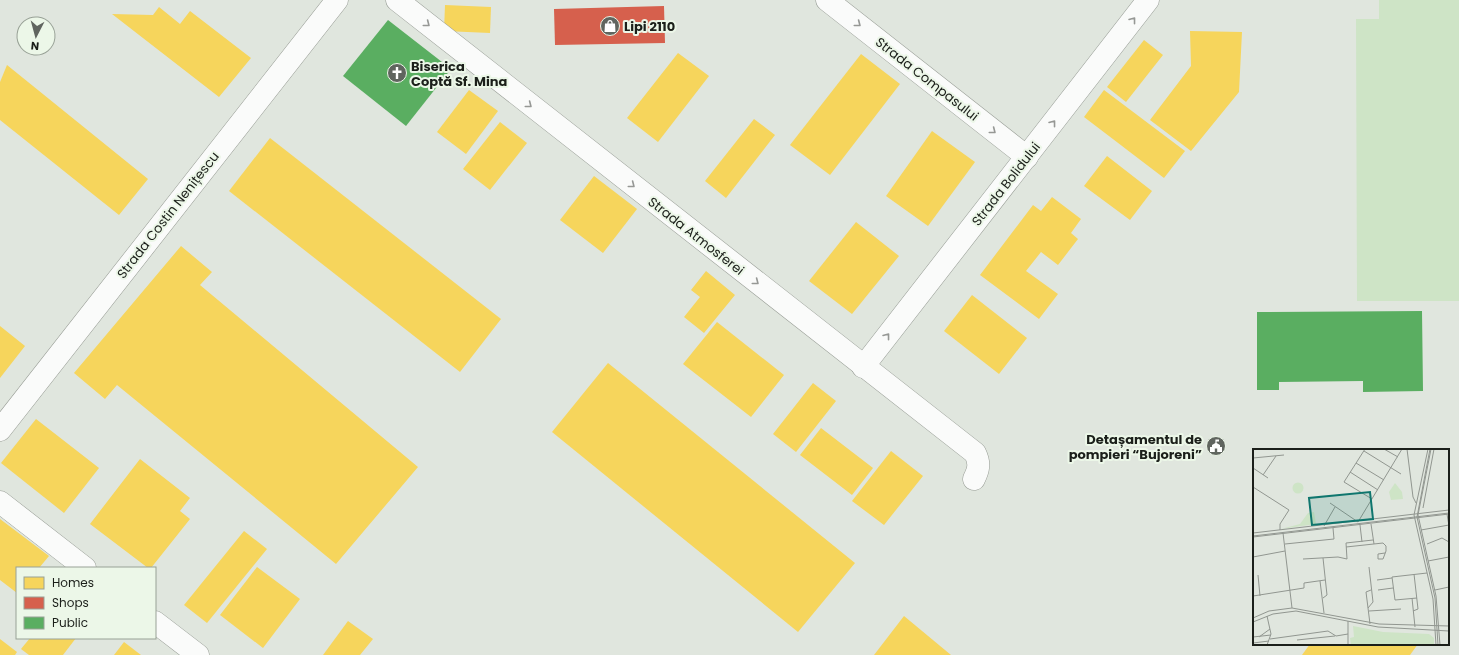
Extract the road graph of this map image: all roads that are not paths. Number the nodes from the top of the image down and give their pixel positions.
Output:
1 (337, 0) edge
2 (397, 0) edge
3 (827, 0) edge
4 (1148, 0) edge
5 (1027, 157) junction
6 (863, 367) junction
7 (0, 430) edge
8 (974, 479) dead end
9 (0, 502) edge
10 (84, 567) edge
11 (156, 623) edge
12 (198, 655) edge

1 - 7 street, Strada Costin Nenițescu
2 -> 6 street, Strada Atmosferei
3 -> 5 street, Strada Compasului
5 -> 4 street, Strada Bolidului
6 -> 5 street, Strada Bolidului
6 - 8 street, Strada Atmosferei
9 - 10 street
11 - 12 street

